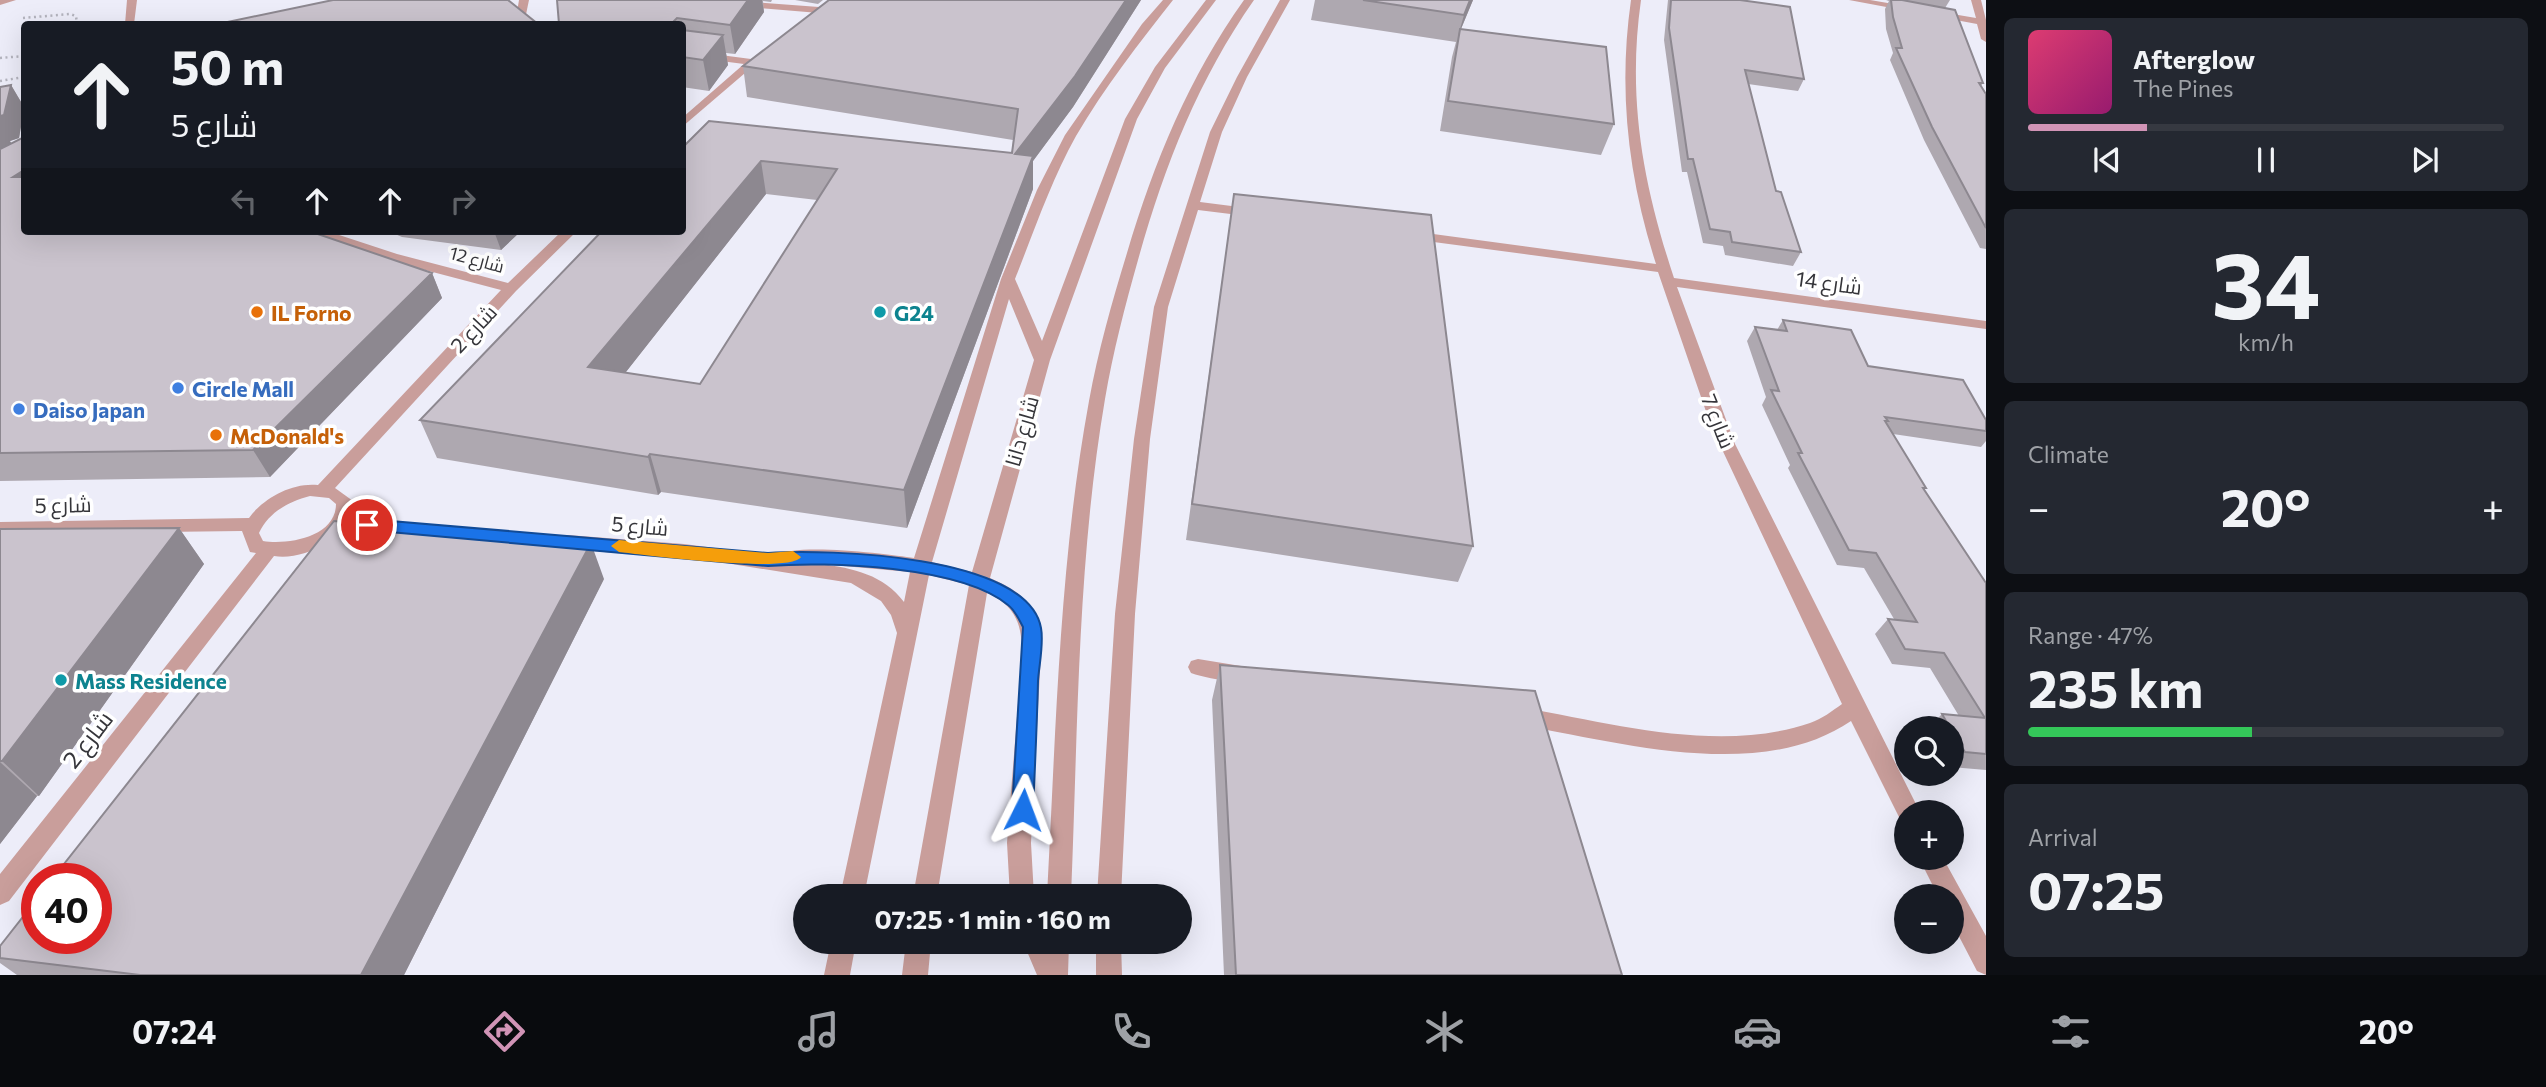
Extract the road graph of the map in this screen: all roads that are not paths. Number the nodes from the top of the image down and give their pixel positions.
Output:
1 (12, 0) edge
2 (132, 0) edge
3 (524, 0) edge
4 (1168, 0) edge
5 (1211, 0) edge
6 (1249, 0) edge
7 (1285, 0) edge
8 (1636, 0) edge
9 (1854, 0) edge
10 (1976, 0) edge
11 (0, 2) edge
12 (725, 3) edge
13 (130, 21) edge
14 (520, 21) edge
15 (1983, 22) edge
16 (800, 25) edge
17 (1986, 39) edge
18 (771, 47) edge
19 (686, 53) edge
20 (752, 62) junction
21 (686, 110) edge
22 (696, 111) junction
23 (686, 120) edge
24 (1192, 205) junction
25 (1273, 216) edge
26 (1394, 232) edge
27 (326, 235) edge
28 (566, 235) edge
29 (1665, 275) junction
30 (1008, 279) junction
31 (510, 288) junction
32 (1986, 325) edge
33 (1042, 360) junction
34 (323, 490) junction
35 (253, 524) junction
36 (0, 528) edge
37 (544, 540) edge
38 (268, 551) junction
39 (768, 559) junction
40 (921, 566) junction
41 (979, 582) junction
42 (906, 635) junction
43 (1198, 667) dead end
44 (1267, 678) edge
45 (1853, 708) junction
46 (1501, 713) edge
47 (1902, 800) edge
48 (1937, 870) edge
49 (854, 884) edge
50 (927, 884) edge
51 (1021, 884) edge
52 (1060, 884) edge
53 (1110, 884) edge
54 (0, 893) edge
55 (841, 954) edge
56 (918, 954) edge
57 (1042, 954) edge
58 (1055, 954) edge
59 (1109, 954) edge
60 (1986, 962) edge
61 (837, 975) edge
62 (915, 975) edge
63 (1052, 975) edge
64 (1109, 975) edge

1 - 11 street
2 - 13 street
3 - 14 street
4 - 30 street
5 - 33 street, شارع دانا
6 - 52 street
7 - 24 street
8 - 29 street, شارع 7
9 - 15 street
10 - 15 street
12 - 16 street
15 - 17 street
18 - 20 street
19 - 20 street
20 - 22 street
21 - 22 street
22 - 23 street
24 - 25 street
24 - 53 street
26 - 29 street, شارع 14
27 - 31 street, شارع 12
28 - 31 street, شارع 2
29 - 32 street, شارع 14
29 - 45 street, شارع 7
30 - 33 street
30 - 40 street
31 - 34 street, شارع 2
33 - 41 street, شارع دانا
34 - 35 street
34 - 38 street
35 - 36 street, شارع 5
35 - 38 street
37 - 39 street, شارع 5
38 - 54 street, شارع 2
39 - 40 street, شارع 5
39 - 42 street, شارع 5
40 - 41 street, شارع 5
40 - 42 street
41 - 50 street, شارع دانا
41 - 51 street, شارع 5
42 - 49 street
43 - 44 street
45 - 46 street
45 - 47 street, شارع 7
48 - 60 street
55 - 61 street
56 - 62 street
57 - 63 street
58 - 63 street
59 - 64 street

